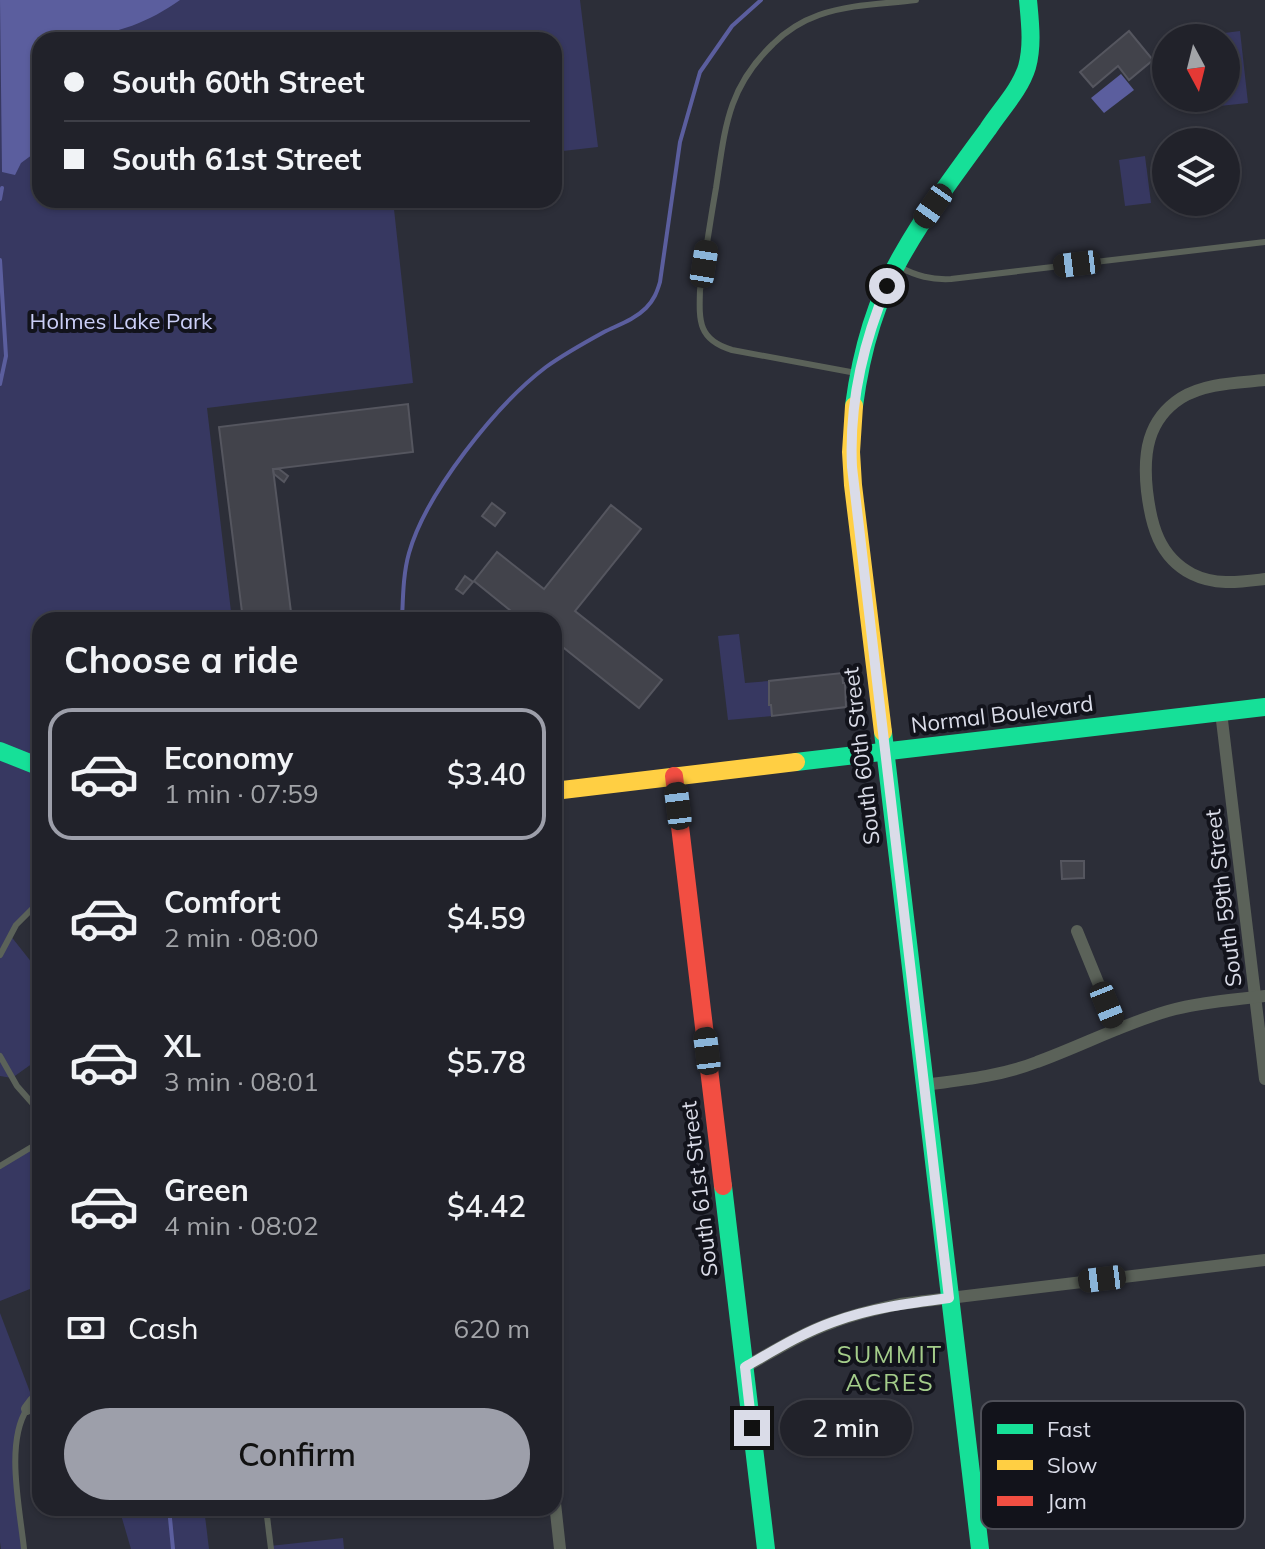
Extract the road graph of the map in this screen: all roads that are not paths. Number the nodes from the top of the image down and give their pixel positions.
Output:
1 (916, 0) edge
2 (1028, 0) edge
3 (1265, 242) edge
4 (896, 265) junction
5 (859, 374) junction
6 (1265, 380) edge
7 (1265, 579) edge
8 (1265, 707) edge
9 (1221, 712) junction
10 (0, 751) edge
11 (884, 752) junction
12 (32, 764) edge
13 (674, 776) junction
14 (562, 790) edge
15 (32, 909) edge
16 (1077, 931) dead end
17 (0, 955) edge
18 (1260, 997) edge
19 (1117, 1029) junction
20 (0, 1056) edge
21 (1265, 1079) edge
22 (924, 1085) junction
23 (32, 1103) edge
24 (32, 1147) edge
25 (0, 1166) edge
26 (1265, 1260) edge
27 (949, 1298) junction
28 (745, 1367) junction
29 (32, 1404) edge
30 (267, 1516) edge
31 (556, 1516) edge
32 (24, 1549) edge
33 (271, 1549) edge
34 (560, 1549) edge
35 (766, 1549) edge
36 (980, 1549) edge

1 - 5 lane
2 - 4 street, South 60th Street
3 - 4 lane
4 - 5 street, South 60th Street
5 - 11 street, South 60th Street
6 - 7 street
8 - 9 street, Normal Boulevard
9 - 11 street, Normal Boulevard
9 - 18 street, South 59th Street
10 - 12 street
11 - 13 street, Normal Boulevard
11 - 22 street, South 60th Street
13 - 14 street, Normal Boulevard
13 - 28 street, South 61st Street
15 - 17 lane
16 - 19 street
18 - 19 street
18 - 21 street, South 59th Street
19 - 22 street
20 - 23 lane
22 - 27 street, South 60th Street
24 - 25 lane
26 - 27 street
27 - 28 street
27 - 36 street, South 60th Street
28 - 35 street, South 61st Street
29 - 32 lane
30 - 33 lane
31 - 34 street

